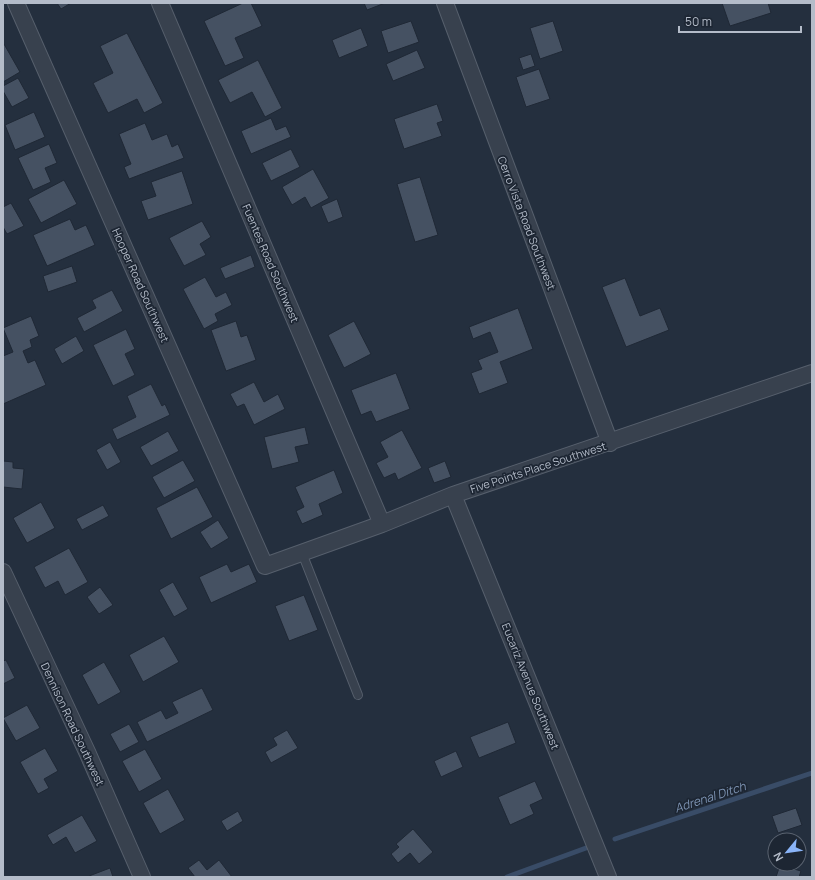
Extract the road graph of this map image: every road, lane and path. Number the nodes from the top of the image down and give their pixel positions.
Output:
1 (16, 3) edge
2 (160, 3) edge
3 (444, 3) edge
4 (812, 372) edge
5 (610, 443) junction
6 (453, 496) junction
7 (382, 524) junction
8 (302, 553) junction
9 (265, 566) joint
10 (3, 572) edge
11 (358, 695) dead end
12 (142, 877) edge
13 (608, 877) edge

1 - 9 street, Hooper Road Southwest
2 - 7 street, Fuentes Road Southwest
3 - 5 street, Cerro Vista Road Southwest
4 - 5 street, Five Points Place Southwest
5 - 6 street, Five Points Place Southwest
6 - 7 street, Five Points Place Southwest
6 - 13 street, Eucariz Avenue Southwest
7 - 8 street, Five Points Place Southwest
8 - 9 street, Five Points Place Southwest
8 - 11 lane
10 - 12 street, Dennison Road Southwest

